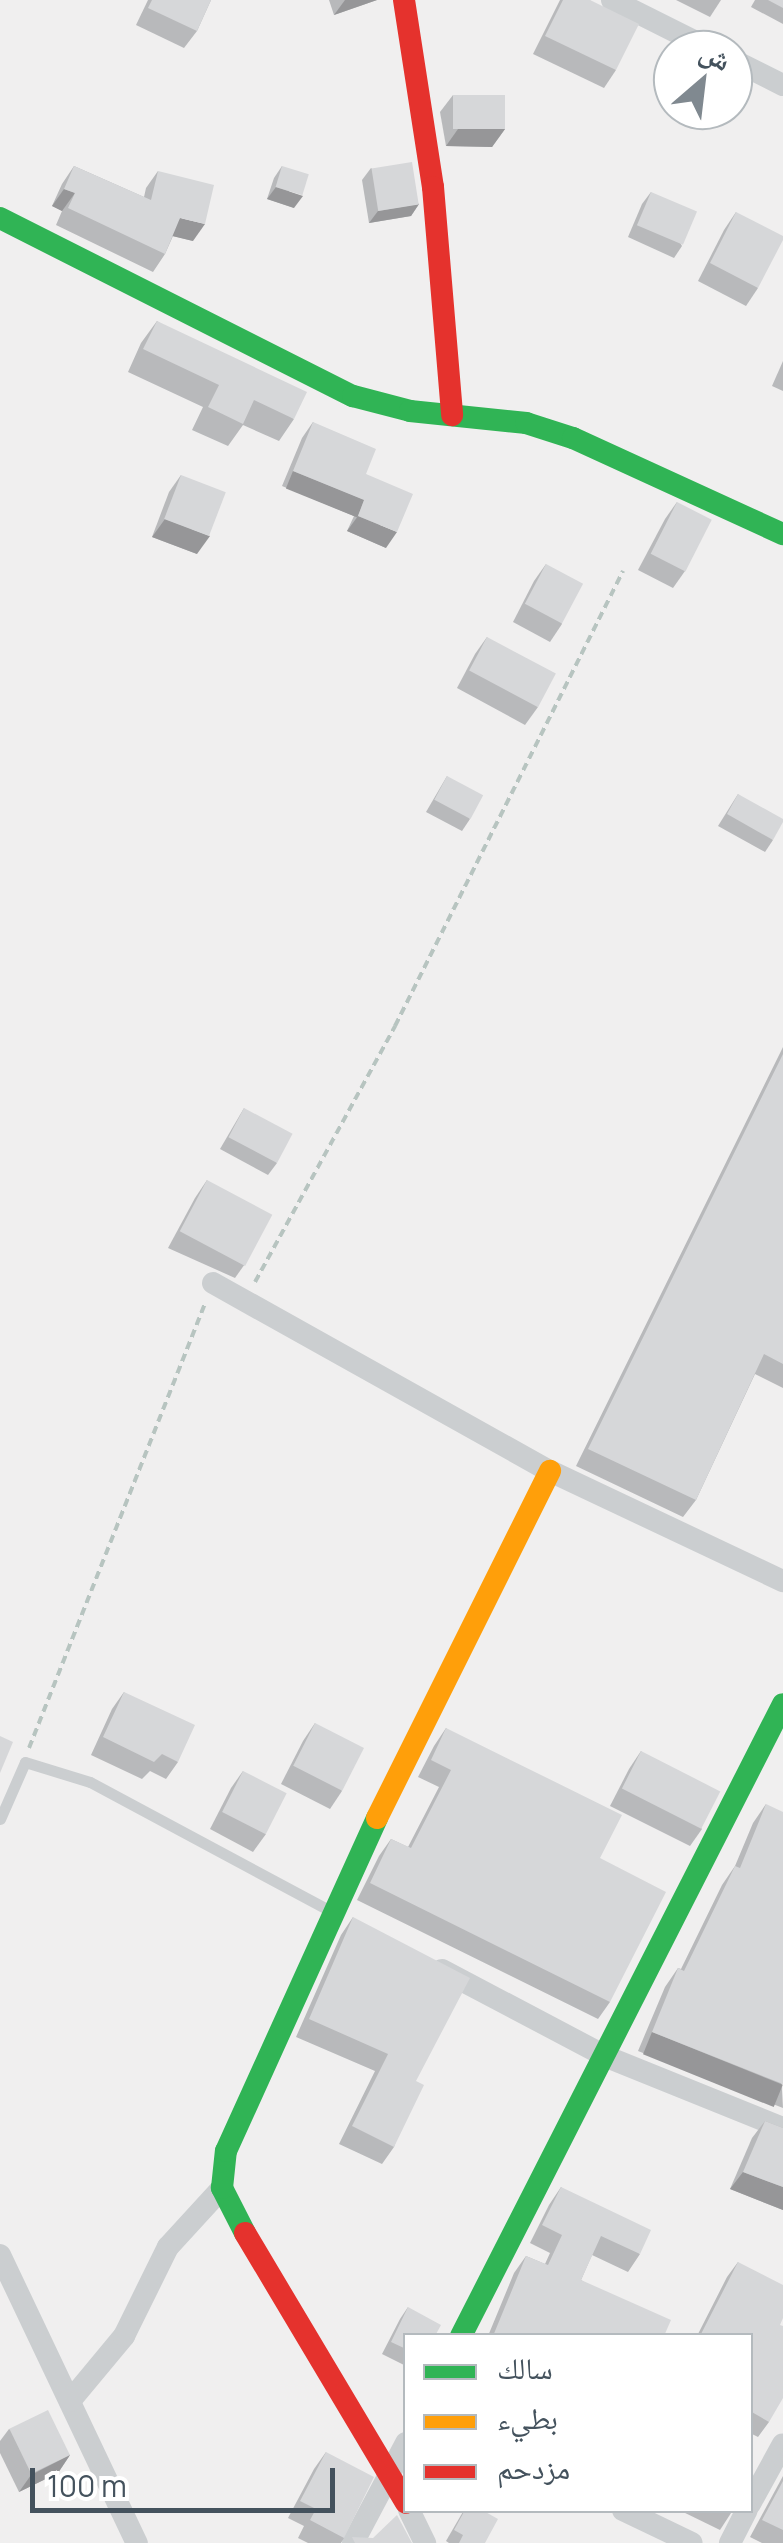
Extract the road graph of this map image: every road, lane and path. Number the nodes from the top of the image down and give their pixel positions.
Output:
1 (404, 0) edge
2 (612, 0) edge
3 (672, 30) edge
4 (753, 70) edge
5 (783, 85) edge
6 (0, 218) edge
7 (452, 415) junction
8 (783, 534) edge
9 (623, 570) dead end
10 (213, 1283) joint
11 (262, 1310) junction
12 (550, 1471) junction
13 (783, 1581) edge
14 (783, 1704) edge
15 (25, 1762) junction
16 (0, 1818) edge
17 (340, 1916) junction
18 (417, 1956) edge
19 (607, 2057) junction
20 (783, 2128) edge
21 (222, 2188) junction
22 (0, 2254) edge
23 (463, 2333) edge
24 (70, 2400) junction
25 (783, 2444) edge
26 (403, 2449) edge
27 (391, 2472) junction
28 (403, 2497) edge
29 (753, 2500) edge
30 (410, 2513) edge
31 (630, 2513) edge
32 (746, 2513) edge
33 (137, 2543) edge
34 (353, 2543) edge
35 (424, 2543) edge
36 (692, 2543) edge
37 (730, 2543) edge

1 - 7 street
2 - 3 street
4 - 5 street
6 - 7 street
7 - 8 street
9 - 11 path
10 - 11 street
10 - 15 path
11 - 12 street
12 - 13 street
12 - 17 street
14 - 19 street
15 - 16 lane
15 - 17 lane
17 - 21 street
18 - 19 street
19 - 20 street
19 - 23 street
21 - 24 street
21 - 27 street
22 - 24 street
24 - 33 street
25 - 29 street
26 - 27 street
27 - 28 street
27 - 34 street
30 - 35 street
31 - 36 street
32 - 37 street

